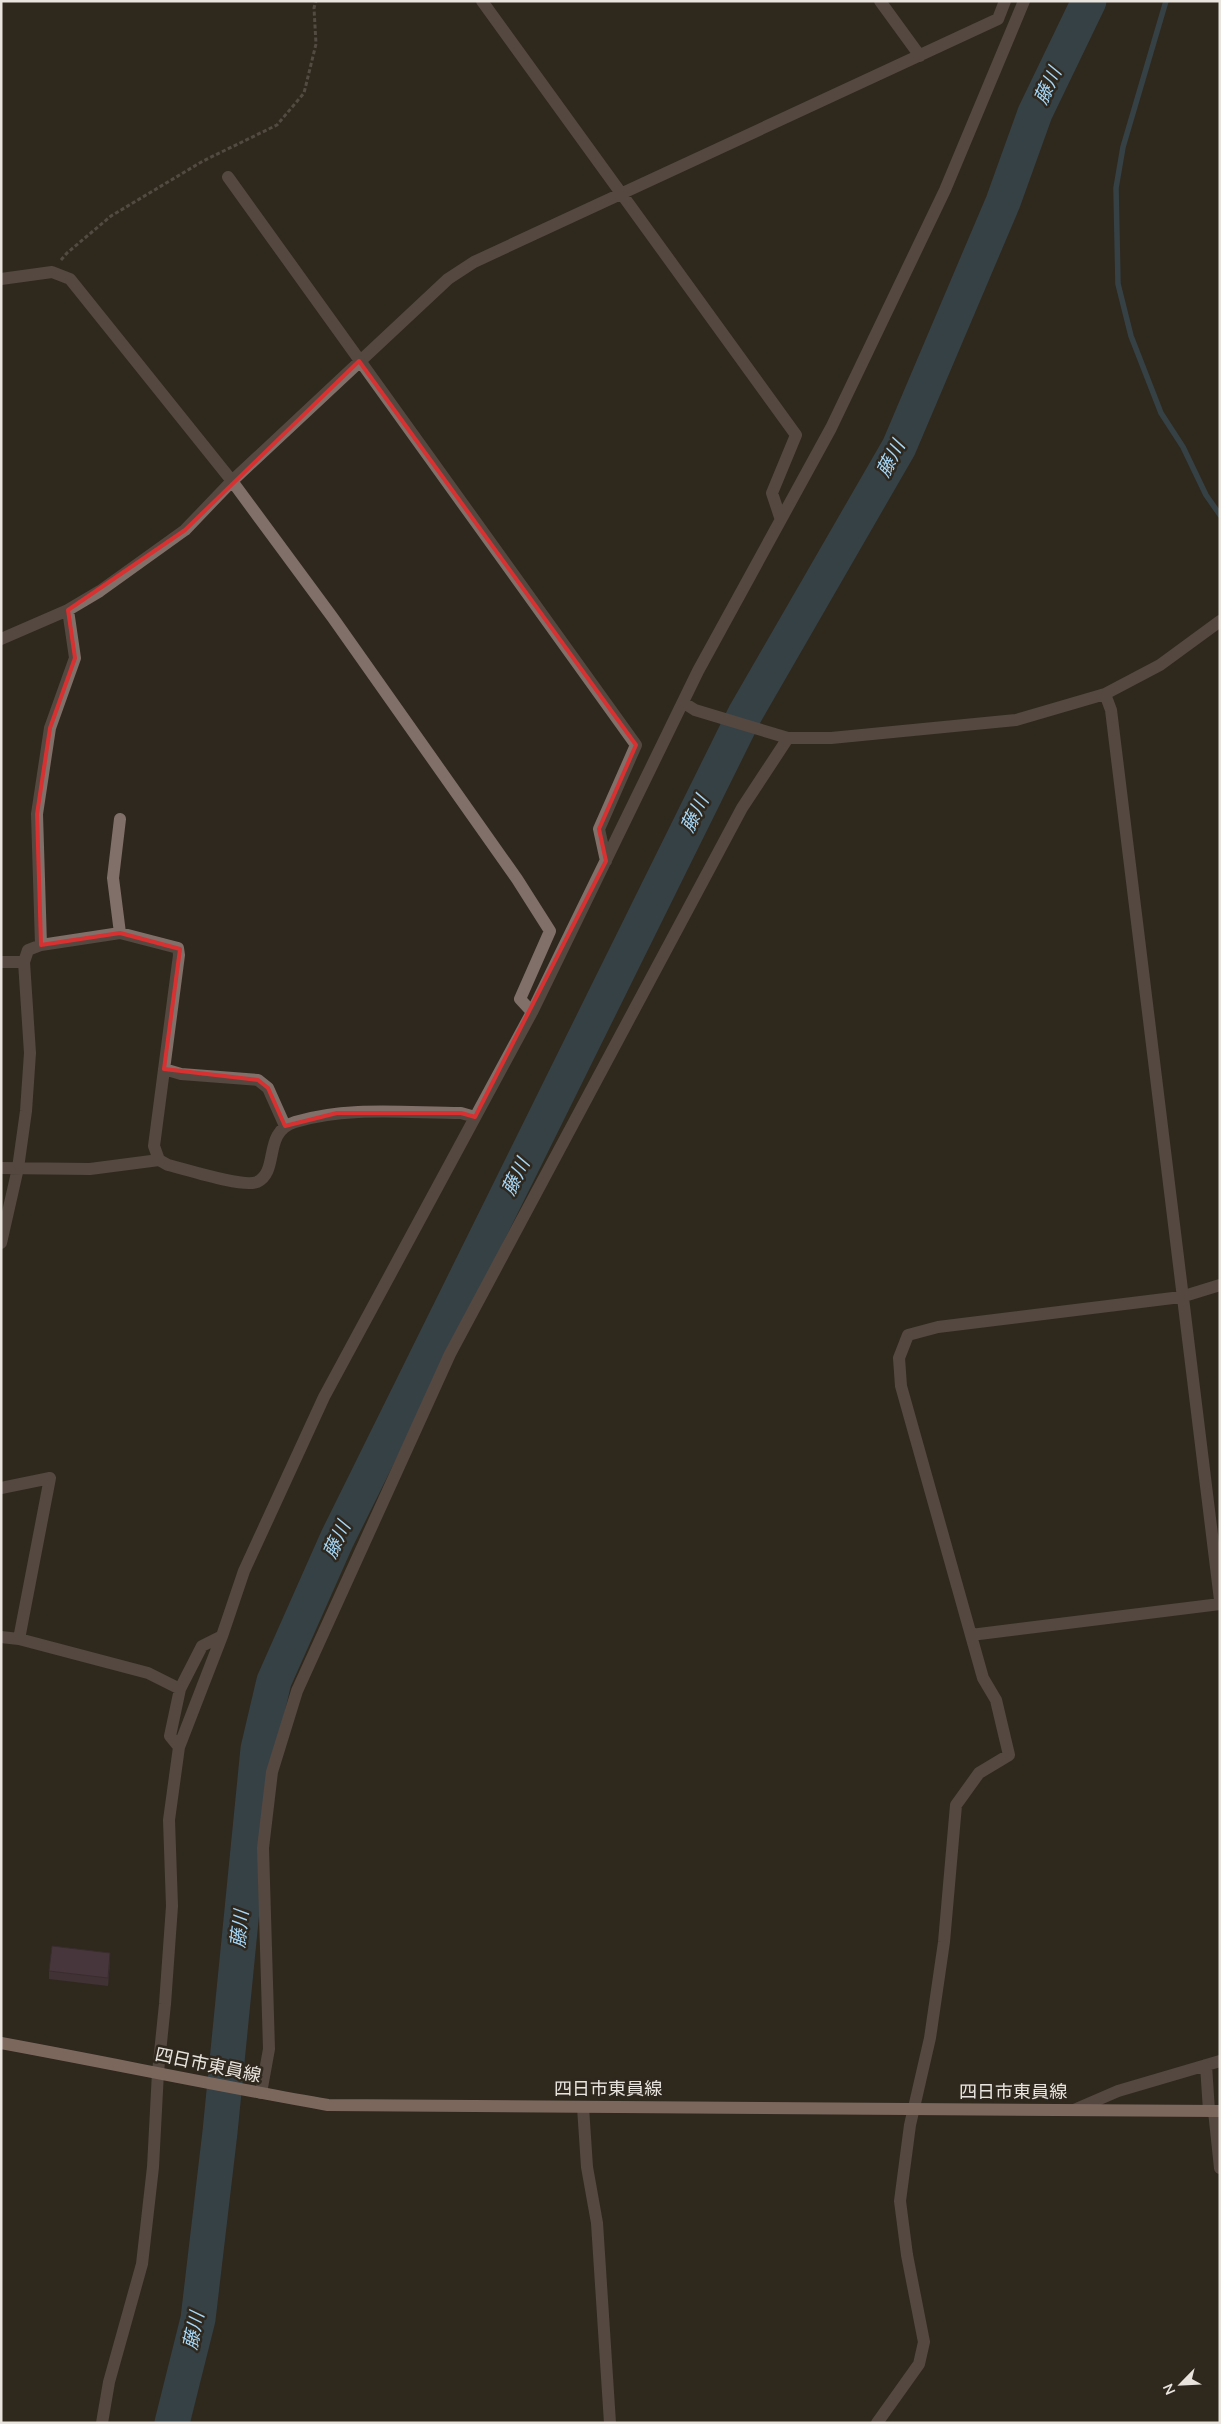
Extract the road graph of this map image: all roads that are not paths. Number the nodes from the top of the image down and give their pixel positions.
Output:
1 (482, 1) edge
2 (880, 1) edge
3 (1005, 1) edge
4 (1024, 1) edge
5 (920, 56) junction
6 (228, 177) dead end
7 (620, 193) junction
8 (1, 279) edge
9 (359, 361) junction
10 (232, 482) junction
11 (780, 517) junction
12 (68, 610) junction
13 (1220, 621) edge
14 (1, 638) edge
15 (1105, 694) junction
16 (684, 703) junction
17 (788, 738) junction
18 (120, 819) dead end
19 (606, 861) junction
20 (120, 933) junction
21 (41, 945) junction
22 (1, 962) edge
23 (24, 962) junction
24 (532, 1012) junction
25 (164, 1069) junction
26 (475, 1117) junction
27 (285, 1126) junction
28 (159, 1160) junction
29 (1, 1168) edge
30 (18, 1168) junction
31 (1, 1243) edge
32 (1220, 1285) edge
33 (1181, 1297) junction
34 (1, 1488) edge
35 (1220, 1600) edge
36 (1220, 1604) edge
37 (971, 1635) junction
38 (222, 1636) junction
39 (1, 1637) edge
40 (19, 1639) junction
41 (180, 1689) junction
42 (179, 1747) junction
43 (1, 2042) edge
44 (1220, 2061) edge
45 (1206, 2065) junction
46 (158, 2072) junction
47 (260, 2093) junction
48 (583, 2107) junction
49 (914, 2108) junction
50 (1074, 2110) junction
51 (1214, 2111) edge
52 (1220, 2168) edge
53 (102, 2423) edge
54 (610, 2423) edge
55 (877, 2423) edge

1 - 7 street
2 - 5 street
3 - 5 street
4 - 11 street
5 - 7 street
6 - 9 street
7 - 9 street
7 - 11 street
8 - 10 street
9 - 10 street
9 - 19 street
10 - 12 street
10 - 24 street
11 - 16 street
12 - 14 street
12 - 21 street
13 - 15 street
15 - 17 street
15 - 33 street
16 - 17 street
16 - 19 street
17 - 47 street
18 - 20 street
19 - 24 street
20 - 21 street
20 - 25 street
21 - 23 street
22 - 23 street
23 - 30 street
24 - 26 street
25 - 27 street
25 - 28 street
26 - 27 street
26 - 38 street
27 - 28 street
28 - 30 street
29 - 30 street
30 - 31 street
32 - 33 street
33 - 35 street
33 - 37 street
34 - 40 street
36 - 37 street
37 - 49 street
38 - 41 street
38 - 42 street
39 - 40 street
40 - 41 street
41 - 42 street
42 - 46 street
43 - 46 main road, 四日市東員線
44 - 45 street
45 - 50 street
45 - 51 street
46 - 47 main road, 四日市東員線
46 - 53 street
47 - 48 main road, 四日市東員線
48 - 49 main road, 四日市東員線
48 - 54 street
49 - 50 main road, 四日市東員線
49 - 55 street
50 - 51 main road, 四日市東員線
51 - 52 street

